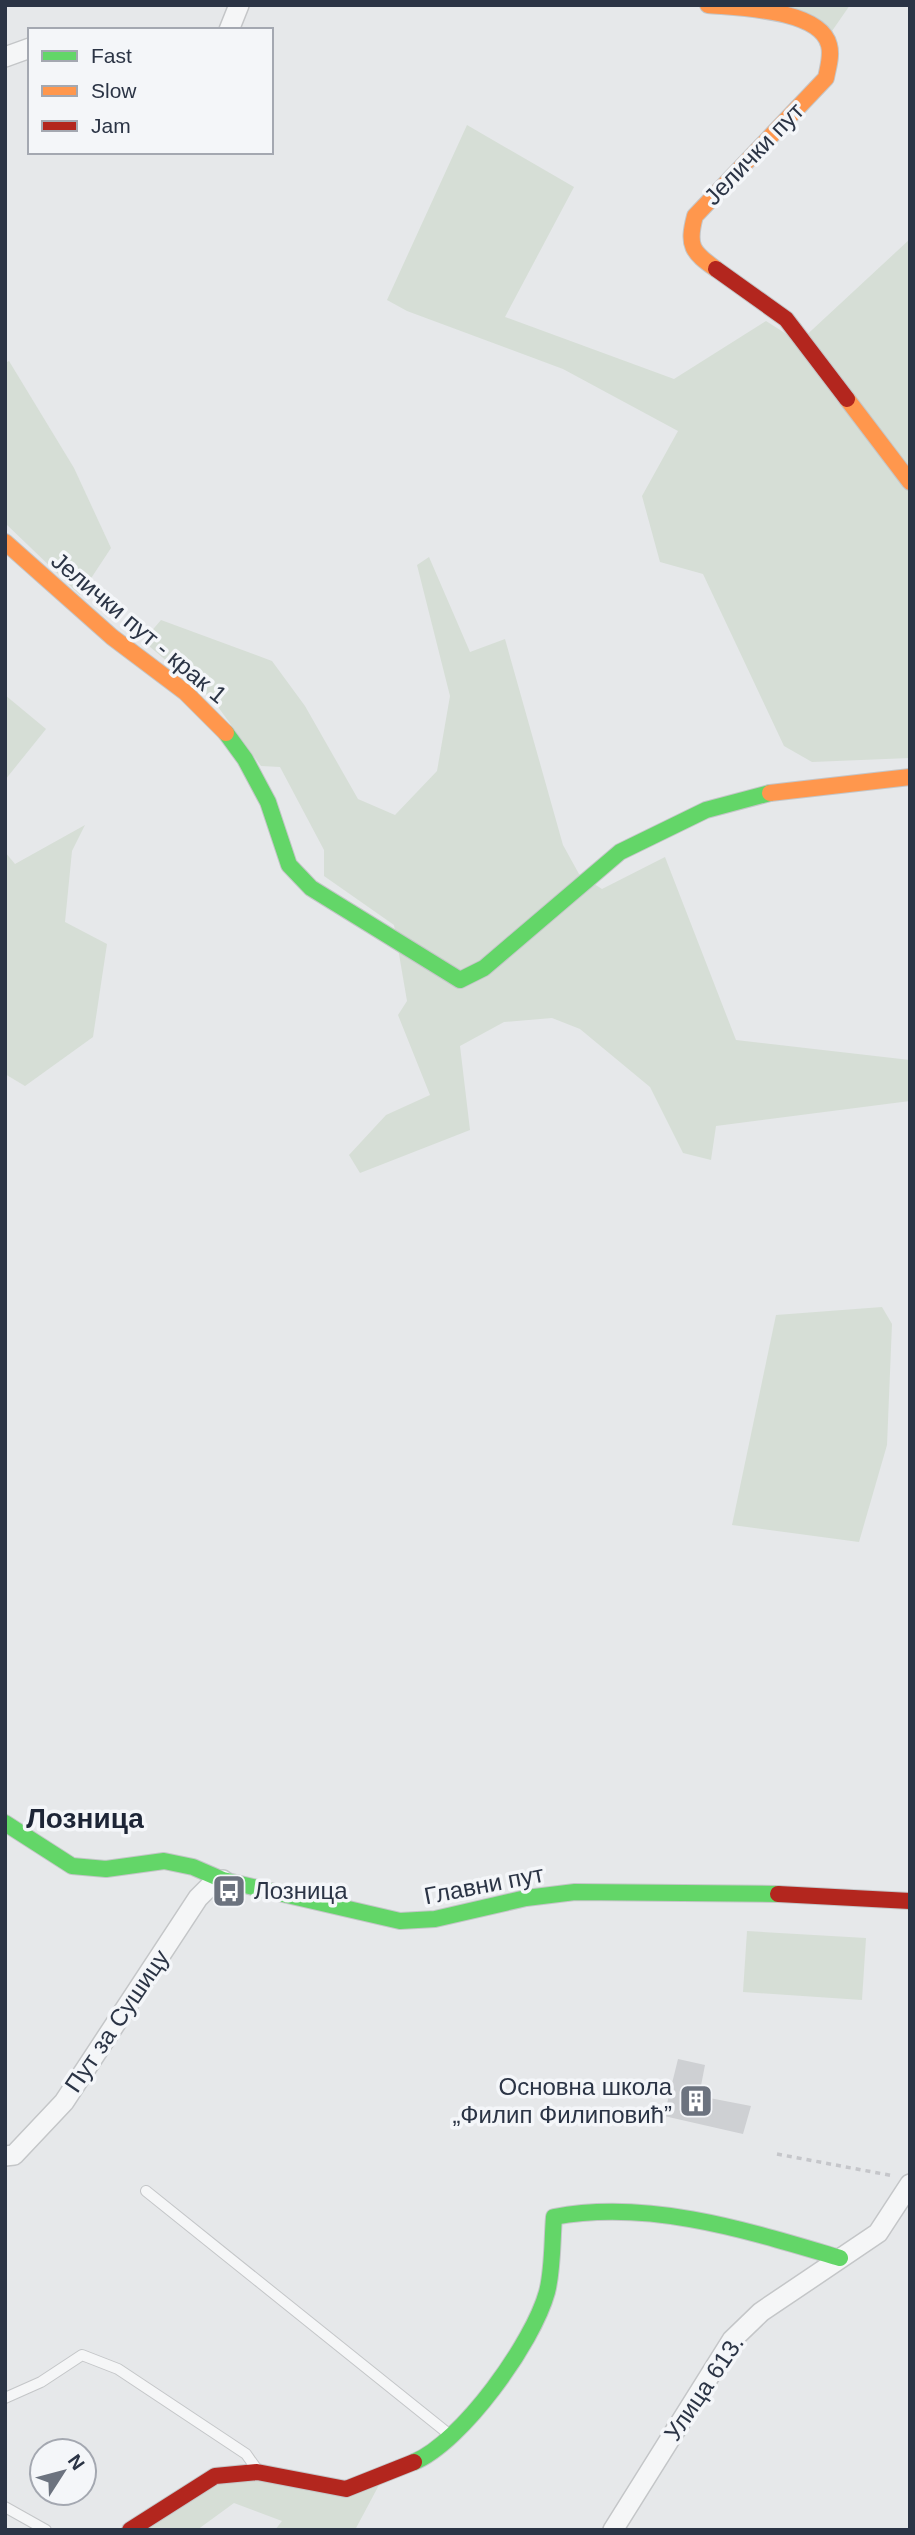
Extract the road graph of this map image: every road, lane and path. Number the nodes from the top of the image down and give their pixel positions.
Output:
1 (239, 5) edge
2 (708, 5) edge
3 (230, 28) edge
4 (28, 49) edge
5 (5, 57) edge
6 (910, 482) edge
7 (5, 542) edge
8 (910, 777) edge
9 (5, 1823) edge
10 (223, 1880) junction
11 (910, 1901) edge
12 (777, 2154) dead end
13 (5, 2156) edge
14 (903, 2180) edge
15 (146, 2191) dead end
16 (840, 2258) junction
17 (5, 2398) edge
18 (453, 2437) junction
19 (257, 2472) junction
20 (5, 2507) edge
21 (46, 2530) edge
22 (130, 2530) edge
23 (613, 2530) edge

1 - 3 street
2 - 6 street, Јелички пут
4 - 5 street
7 - 8 street, Јелички пут - крак 1
9 - 10 street, Главни пут
10 - 11 street, Главни пут
10 - 13 street, Пут за Сушицу
12 - 14 path
14 - 16 street, Улица 613.
15 - 18 lane
16 - 18 street
16 - 23 street, Улица 613.
17 - 19 lane
18 - 19 street
19 - 22 street
20 - 21 lane

